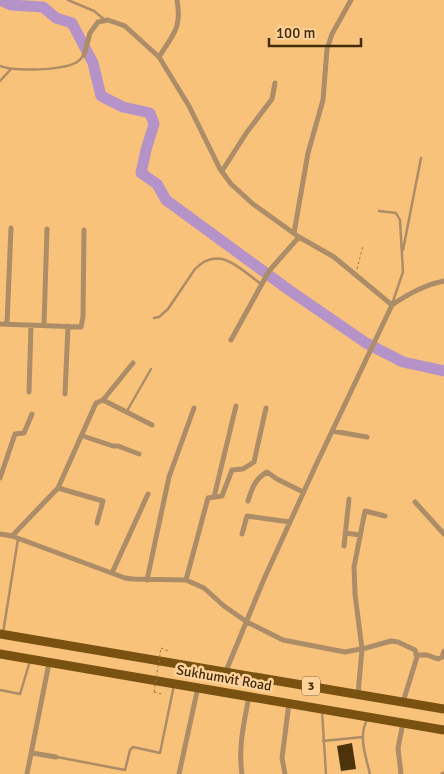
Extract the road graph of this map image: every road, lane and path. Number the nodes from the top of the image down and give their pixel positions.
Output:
1 (68, 0) edge
2 (177, 0) edge
3 (350, 0) edge
4 (106, 21) junction
5 (84, 55) joint
6 (159, 57) junction
7 (0, 66) edge
8 (12, 69) junction
9 (0, 81) edge
10 (275, 83) dead end
11 (421, 158) dead end
12 (222, 171) junction
13 (379, 211) dead end
14 (11, 228) dead end
15 (48, 229) dead end
16 (84, 230) dead end
17 (297, 235) junction
18 (363, 246) dead end
19 (402, 255) junction
20 (355, 275) junction
21 (444, 281) edge
22 (262, 285) junction
23 (392, 305) junction
24 (154, 318) dead end
25 (0, 324) edge
26 (7, 324) junction
27 (31, 325) junction
28 (44, 325) junction
29 (68, 326) junction
30 (231, 340) dead end
31 (133, 363) dead end
32 (151, 369) dead end
33 (29, 392) dead end
34 (65, 394) dead end
35 (103, 400) junction
36 (236, 406) dead end
37 (194, 408) dead end
38 (266, 408) dead end
39 (126, 412) junction
40 (32, 414) dead end
41 (152, 425) dead end
42 (332, 431) junction
43 (82, 436) junction
44 (366, 437) dead end
45 (139, 454) dead end
46 (0, 478) edge
47 (58, 488) junction
48 (303, 492) junction
49 (148, 494) dead end
50 (214, 497) junction
51 (349, 499) dead end
52 (248, 501) dead end
53 (415, 502) dead end
54 (385, 516) dead end
55 (290, 522) junction
56 (97, 523) dead end
57 (345, 533) junction
58 (0, 534) edge
59 (242, 534) dead end
60 (444, 534) edge
61 (360, 535) junction
62 (15, 538) junction
63 (344, 546) dead end
64 (112, 573) junction
65 (147, 580) junction
66 (186, 580) junction
67 (247, 622) junction
68 (1, 634) edge
69 (362, 649) junction
70 (168, 651) dead end
71 (444, 651) edge
72 (0, 654) edge
73 (416, 655) junction
74 (31, 660) junction
75 (49, 663) junction
76 (226, 671) junction
77 (175, 684) junction
78 (198, 687) junction
79 (0, 690) edge
80 (162, 694) dead end
81 (358, 694) junction
82 (249, 696) junction
83 (403, 702) junction
84 (289, 703) junction
85 (322, 708) junction
86 (444, 709) edge
87 (370, 717) junction
88 (403, 723) junction
89 (444, 730) edge
90 (362, 737) junction
91 (323, 741) junction
92 (32, 753) junction
93 (56, 757) joint
94 (27, 774) edge
95 (179, 774) edge
96 (242, 774) edge
97 (285, 774) edge
98 (326, 774) edge
99 (370, 774) edge
100 (401, 774) edge

1 - 4 lane
2 - 6 street
3 - 17 street
4 - 5 street
4 - 6 street
5 - 8 lane
6 - 12 street
7 - 8 lane
8 - 9 lane
10 - 12 street
11 - 19 lane
12 - 17 street
13 - 19 lane
14 - 26 street
15 - 28 street
16 - 29 street
17 - 20 street
17 - 22 street
18 - 20 path
19 - 23 lane
20 - 23 street
21 - 23 street
22 - 24 lane
22 - 30 street
23 - 42 street
25 - 26 street
26 - 27 street
27 - 28 street
27 - 33 street
28 - 29 street
29 - 34 street
31 - 35 street
32 - 39 lane
35 - 39 street
35 - 43 street
36 - 50 street
37 - 65 street
38 - 50 street
39 - 41 street
40 - 46 street
42 - 44 street
42 - 48 street
43 - 45 street
43 - 47 street
47 - 56 street
47 - 62 street
48 - 52 street
48 - 55 street
49 - 64 street
50 - 66 street
51 - 57 street
53 - 60 street
54 - 61 street
55 - 59 street
55 - 67 street
57 - 61 street
57 - 63 street
58 - 62 street
61 - 69 street
62 - 64 street
62 - 68 lane
64 - 65 street
65 - 66 street
66 - 67 street
67 - 69 street
67 - 76 street
68 - 76 highway, Sukhumvit Road / 3
69 - 73 street
69 - 81 street
70 - 80 path, bridge
71 - 73 street
72 - 74 highway, Sukhumvit Road / 3
73 - 83 street
74 - 75 highway, Sukhumvit Road / 3
74 - 79 lane
75 - 77 highway, Sukhumvit Road / 3
75 - 92 street
76 - 81 highway, Sukhumvit Road / 3
77 - 78 highway, Sukhumvit Road / 3
77 - 93 lane
78 - 82 highway, Sukhumvit Road / 3
78 - 95 street
81 - 83 highway, Sukhumvit Road / 3
82 - 84 highway, Sukhumvit Road / 3
82 - 96 street
83 - 86 highway, Sukhumvit Road / 3
84 - 85 highway, Sukhumvit Road / 3
84 - 97 street
85 - 87 highway, Sukhumvit Road / 3
85 - 91 lane
87 - 88 highway, Sukhumvit Road / 3
87 - 90 lane
88 - 89 highway, Sukhumvit Road / 3
88 - 100 street
90 - 91 lane
90 - 99 lane
91 - 98 lane
92 - 93 street
92 - 94 street

